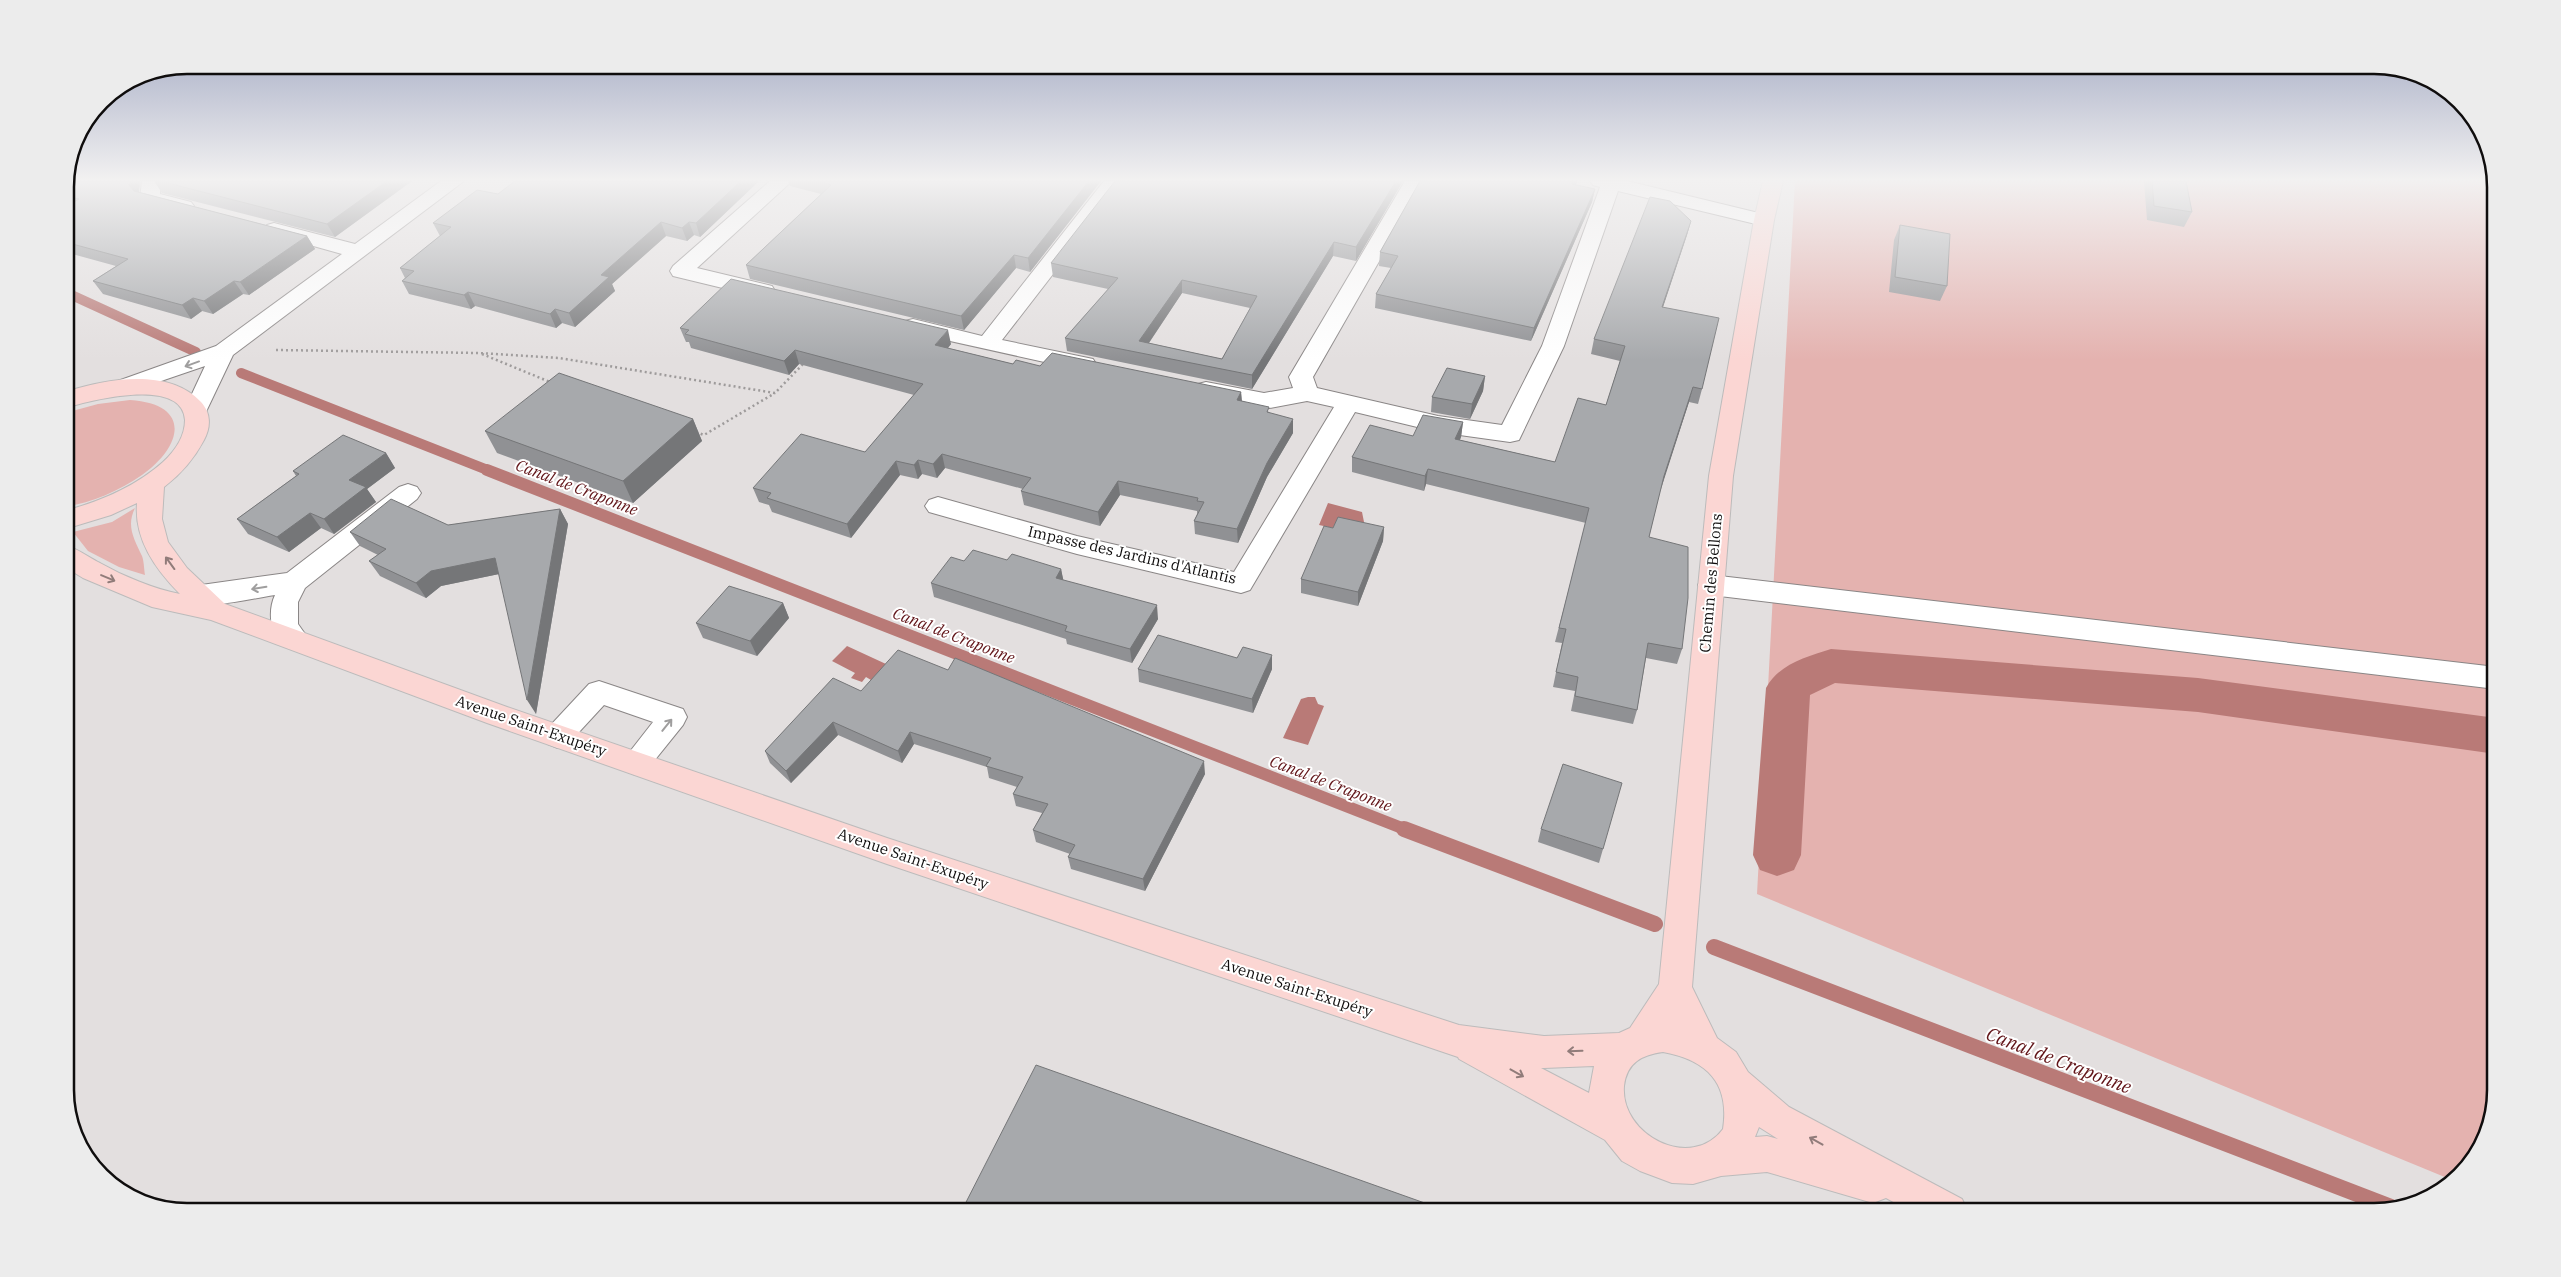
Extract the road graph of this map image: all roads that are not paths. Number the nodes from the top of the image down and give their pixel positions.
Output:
1 (317, 241) edge
2 (371, 241) edge
3 (715, 241) edge
4 (1068, 241) edge
5 (1380, 241) edge
6 (1588, 241) edge
7 (1761, 241) edge
8 (357, 251) junction
9 (786, 296) edge
10 (891, 321) edge
11 (987, 344) junction
12 (224, 351) junction
13 (1102, 368) edge
14 (1188, 386) edge
15 (123, 387) junction
16 (1307, 393) junction
17 (74, 398) edge
18 (1348, 403) junction
19 (196, 411) junction
20 (152, 484) junction
21 (408, 493) dead end
22 (938, 506) dead end
23 (74, 518) edge
24 (74, 560) edge
25 (294, 582) junction
26 (1711, 585) junction
27 (205, 602) junction
28 (296, 641) junction
29 (2487, 677) edge
30 (558, 736) junction
31 (636, 762) junction
32 (1675, 988) junction
33 (1459, 1041) junction
34 (1633, 1044) junction
35 (1705, 1049) junction
36 (1736, 1084) junction
37 (1617, 1128) junction
38 (1720, 1158) junction
39 (1927, 1203) edge
40 (1930, 1203) edge

1 - 8 street
2 - 8 street
3 - 9 street
4 - 11 street
5 - 16 street
6 - 18 street
7 - 26 main road, Chemin des Bellons
8 - 12 street
10 - 11 street
11 - 13 street
12 -> 15 street
12 - 19 street
14 - 16 street
15 - 17 main road
15 - 19 main road
16 - 18 street
18 - 22 street, Impasse des Jardins d'Atlantis
19 - 20 main road
20 - 23 main road
27 -> 20 main road, Avenue Saint-Exupéry
21 - 25 street
24 -> 27 main road, Avenue Saint-Exupéry
25 -> 27 street
25 - 28 street
26 - 29 street
26 - 32 main road, Chemin des Bellons
27 - 28 main road, Avenue Saint-Exupéry
28 - 30 main road, Avenue Saint-Exupéry
30 - 31 main road, Avenue Saint-Exupéry
31 -> 30 street
31 - 33 main road, Avenue Saint-Exupéry
32 - 34 main road, Chemin des Bellons
32 - 35 main road
34 -> 33 main road, Avenue Saint-Exupéry
33 -> 37 main road
34 - 35 main road, Avenue Saint-Exupéry
34 - 37 main road, Avenue Saint-Exupéry
35 - 36 main road, Avenue Saint-Exupéry
36 - 38 main road, Avenue Saint-Exupéry
40 -> 36 main road
37 - 38 main road, Avenue Saint-Exupéry
38 - 39 main road

